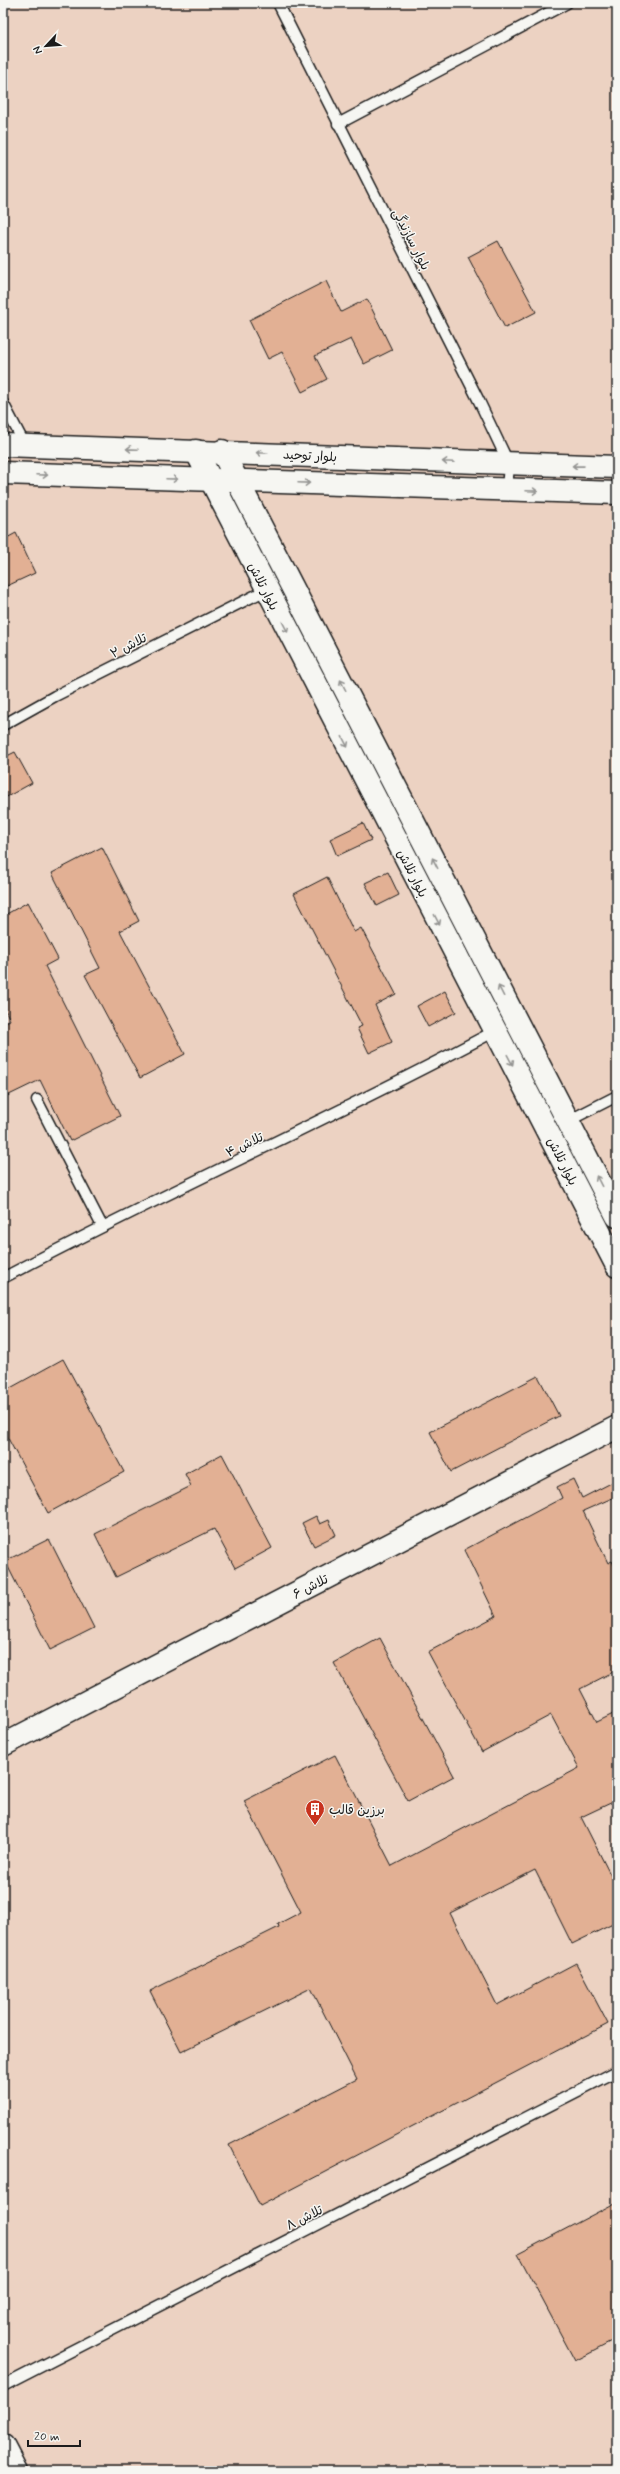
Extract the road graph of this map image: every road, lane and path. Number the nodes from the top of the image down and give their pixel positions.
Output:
1 (278, 3) edge
2 (567, 3) edge
3 (338, 124) junction
4 (3, 402) edge
5 (3, 445) edge
6 (25, 445) junction
7 (196, 451) junction
8 (222, 452) junction
9 (508, 464) junction
10 (617, 467) edge
11 (3, 473) edge
12 (210, 480) junction
13 (237, 481) junction
14 (507, 490) junction
15 (617, 493) edge
16 (256, 516) junction
17 (234, 527) junction
18 (266, 590) junction
19 (3, 725) edge
20 (516, 1021) junction
21 (495, 1031) junction
22 (617, 1096) edge
23 (37, 1100) dead end
24 (568, 1121) junction
25 (548, 1131) junction
26 (617, 1216) edge
27 (102, 1226) junction
28 (617, 1266) edge
29 (3, 1278) edge
30 (617, 1426) edge
31 (3, 1745) edge
32 (617, 2071) edge
33 (3, 2386) edge
34 (3, 2446) edge
35 (16, 2471) edge

1 - 3 lane, بلوار سازندگی
2 - 3 lane
3 - 9 lane, بلوار سازندگی
4 - 6 lane
5 - 6 street, بلوار توحید
7 -> 6 street, بلوار توحید
7 - 8 street, بلوار توحید
7 - 12 street, بلوار تلاش
9 -> 8 street, بلوار توحید
8 - 13 street, بلوار تلاش
10 -> 9 street, بلوار توحید
9 - 14 lane, بلوار سازندگی
11 -> 12 street
12 - 13 street
12 - 17 street, بلوار تلاش
13 -> 14 street
13 - 16 street, بلوار تلاش
14 -> 15 street
16 - 17 street
20 -> 16 street, بلوار تلاش
17 - 18 street, بلوار تلاش
18 - 19 lane, تلاش ۲
18 -> 21 street, بلوار تلاش
20 - 21 street
20 - 24 street, بلوار تلاش
21 -> 25 street, بلوار تلاش
21 - 27 lane, تلاش ۴
22 - 24 lane
23 - 27 lane
24 - 25 street
26 -> 24 street, بلوار تلاش
25 - 28 street, بلوار تلاش
27 - 29 lane, تلاش ۴
30 - 31 street, تلاش ۶
32 - 33 lane, تلاش ۸
34 - 35 street

